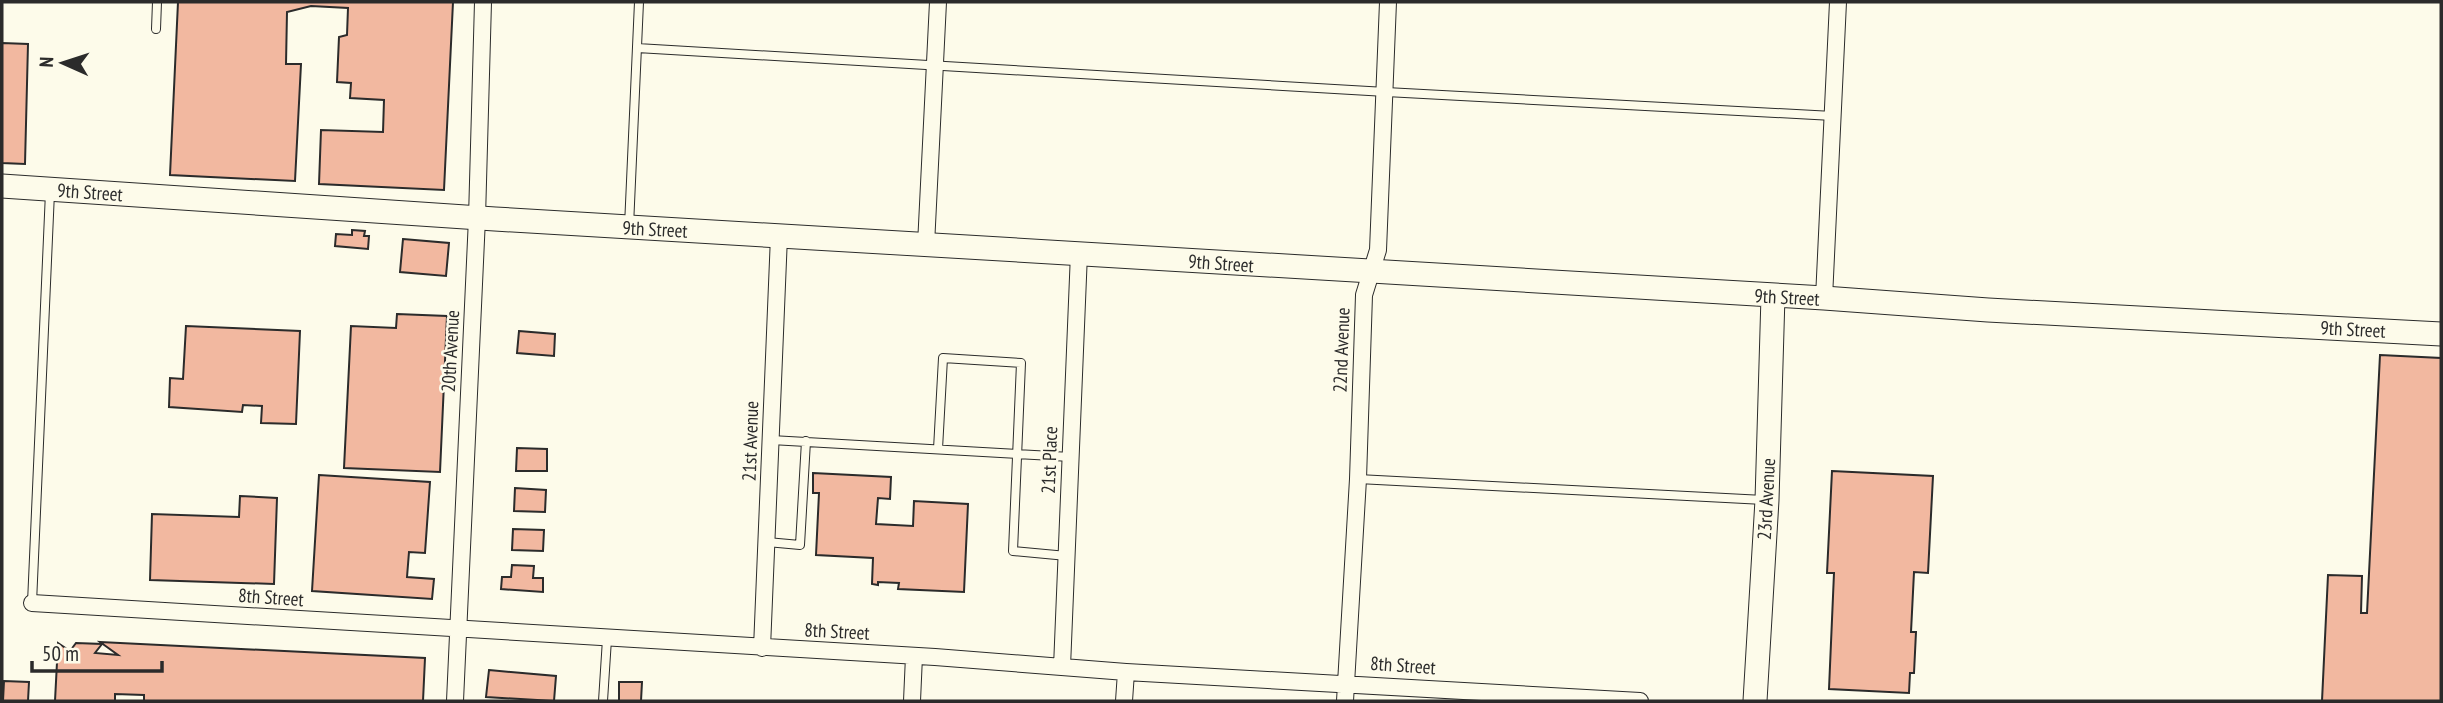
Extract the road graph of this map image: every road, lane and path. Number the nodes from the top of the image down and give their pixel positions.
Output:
1 (157, 2) edge
2 (483, 2) edge
3 (639, 2) edge
4 (937, 2) edge
5 (1388, 2) edge
6 (1838, 2) edge
7 (156, 29) dead end
8 (637, 48) junction
9 (934, 66) junction
10 (1386, 92) junction
11 (1833, 116) junction
12 (2, 186) edge
13 (50, 189) junction
14 (477, 218) junction
15 (629, 227) junction
16 (779, 236) junction
17 (926, 245) junction
18 (1079, 253) junction
19 (1371, 272) junction
20 (1773, 296) junction
21 (1824, 298) junction
22 (2441, 334) edge
23 (771, 440) junction
24 (806, 441) junction
25 (938, 449) junction
26 (1018, 453) junction
27 (1070, 457) junction
28 (1358, 479) junction
29 (1767, 500) junction
30 (767, 542) junction
31 (1066, 556) junction
32 (32, 603) joint
33 (459, 630) junction
34 (607, 639) junction
35 (762, 648) junction
36 (914, 656) junction
37 (1062, 667) junction
38 (1126, 672) junction
39 (1346, 683) junction
40 (456, 701) edge
41 (603, 701) edge
42 (912, 701) edge
43 (1124, 701) edge
44 (1345, 701) edge
45 (1640, 701) edge
46 (1755, 701) edge

1 - 7 lane
2 - 14 street, 20th Avenue
3 - 8 lane
4 - 9 street
5 - 10 street, 22nd Avenue
6 - 11 street
8 - 9 lane
8 - 15 lane
9 - 10 lane
9 - 17 street
10 - 11 lane
10 - 19 street, 22nd Avenue
11 - 21 street
12 - 13 street, 9th Street
13 - 14 street, 9th Street
13 - 32 lane
14 - 15 street, 9th Street
14 - 33 street, 20th Avenue
15 - 16 street, 9th Street
16 - 17 street, 9th Street
16 - 23 street, 21st Avenue
17 - 18 street, 9th Street
18 - 19 street, 9th Street
18 - 27 street, 21st Place
19 - 20 street, 9th Street
19 - 28 street, 22nd Avenue
20 - 21 street, 9th Street
20 - 29 street, 23rd Avenue
21 - 22 street, 9th Street
23 - 24 lane
23 - 30 street, 21st Avenue
24 - 25 lane
24 - 30 lane
25 - 26 lane
25 - 26 lane
26 - 27 lane
26 - 31 lane
27 - 31 street, 21st Place
28 - 29 lane
28 - 39 street, 22nd Avenue
29 - 46 street, 23rd Avenue
30 - 35 street, 21st Avenue
31 - 37 street, 21st Place
32 - 33 street, 8th Street
33 - 34 street, 8th Street
33 - 40 street, 20th Avenue
34 - 35 street, 8th Street
34 - 41 lane
35 - 36 street, 8th Street
36 - 37 street, 8th Street
36 - 42 street
37 - 38 street, 8th Street
38 - 39 street, 8th Street
38 - 43 street
39 - 44 street, 22nd Avenue
39 - 45 street, 8th Street

